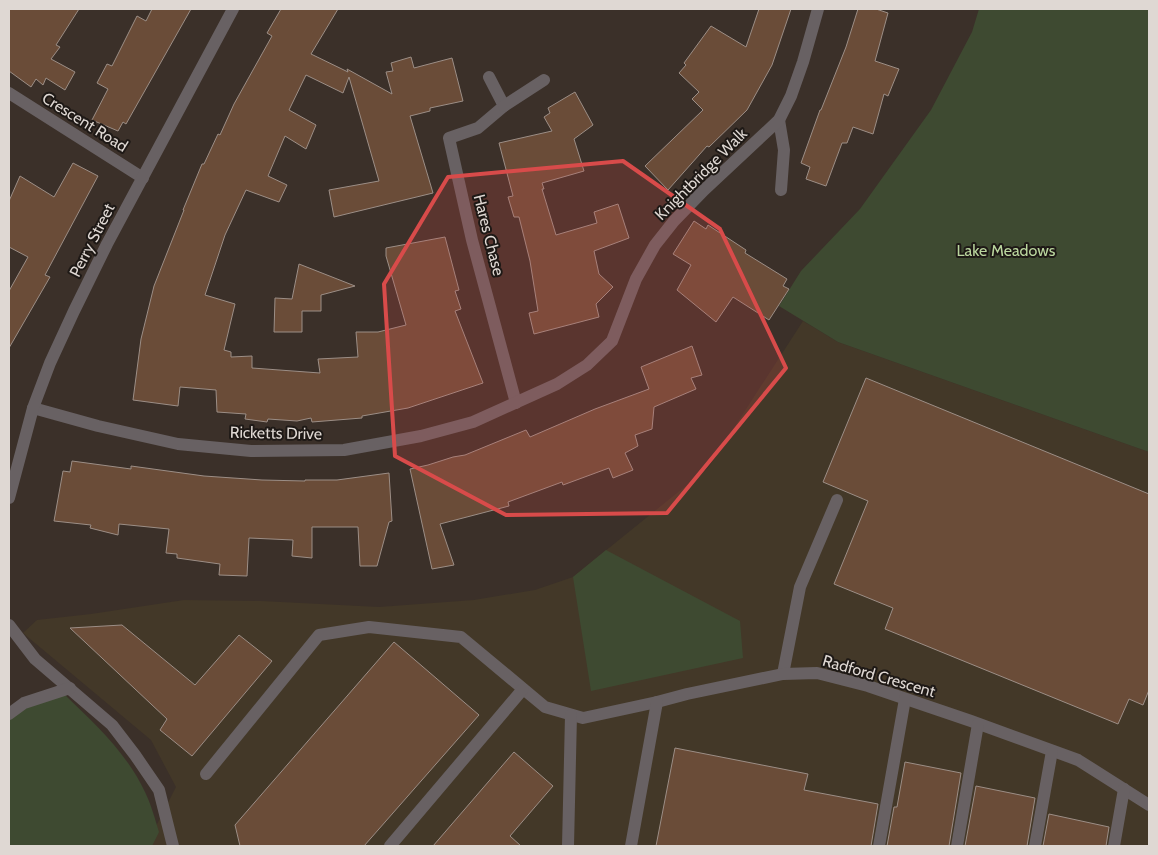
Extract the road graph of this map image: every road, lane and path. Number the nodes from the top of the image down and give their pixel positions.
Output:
1 (233, 9) edge
2 (818, 9) edge
3 (488, 77) dead end
4 (544, 80) dead end
5 (9, 93) edge
6 (504, 106) junction
7 (779, 120) junction
8 (143, 178) junction
9 (781, 190) dead end
10 (516, 403) junction
11 (33, 408) junction
12 (9, 498) edge
13 (837, 500) dead end
14 (9, 625) edge
15 (783, 674) junction
16 (70, 688) junction
17 (523, 689) junction
18 (906, 699) junction
19 (657, 702) junction
20 (9, 714) edge
21 (577, 716) junction
22 (978, 724) junction
23 (1052, 751) junction
24 (206, 774) dead end
25 (1124, 789) junction
26 (1149, 804) edge
27 (170, 833) junction
28 (164, 846) edge
29 (173, 846) edge
30 (390, 846) edge
31 (568, 846) edge
32 (631, 846) edge
33 (878, 846) edge
34 (957, 846) edge
35 (1035, 846) edge
36 (1114, 846) edge

1 - 8 street, Perry Street
2 - 7 street, Knightbridge Walk
3 - 6 street
4 - 6 street, Hares Chase
5 - 8 street, Crescent Road
6 - 10 street, Hares Chase
7 - 9 street
7 - 10 street, Knightbridge Walk
8 - 11 street, Perry Street
10 - 11 street, Ricketts Drive
11 - 12 street, Perry Street
13 - 15 street
14 - 16 street
15 - 18 street, Radford Crescent
15 - 19 street, Radford Crescent
16 - 20 street
16 - 27 street
17 - 21 street
17 - 24 street
17 - 30 street
18 - 22 street, Radford Crescent
18 - 33 street
19 - 21 street, Radford Crescent
19 - 32 street
21 - 31 street
22 - 23 street, Radford Crescent
22 - 34 street
23 - 25 street, Radford Crescent
23 - 35 street
25 - 26 street, Radford Crescent
25 - 36 street
27 - 28 street
27 - 29 street

